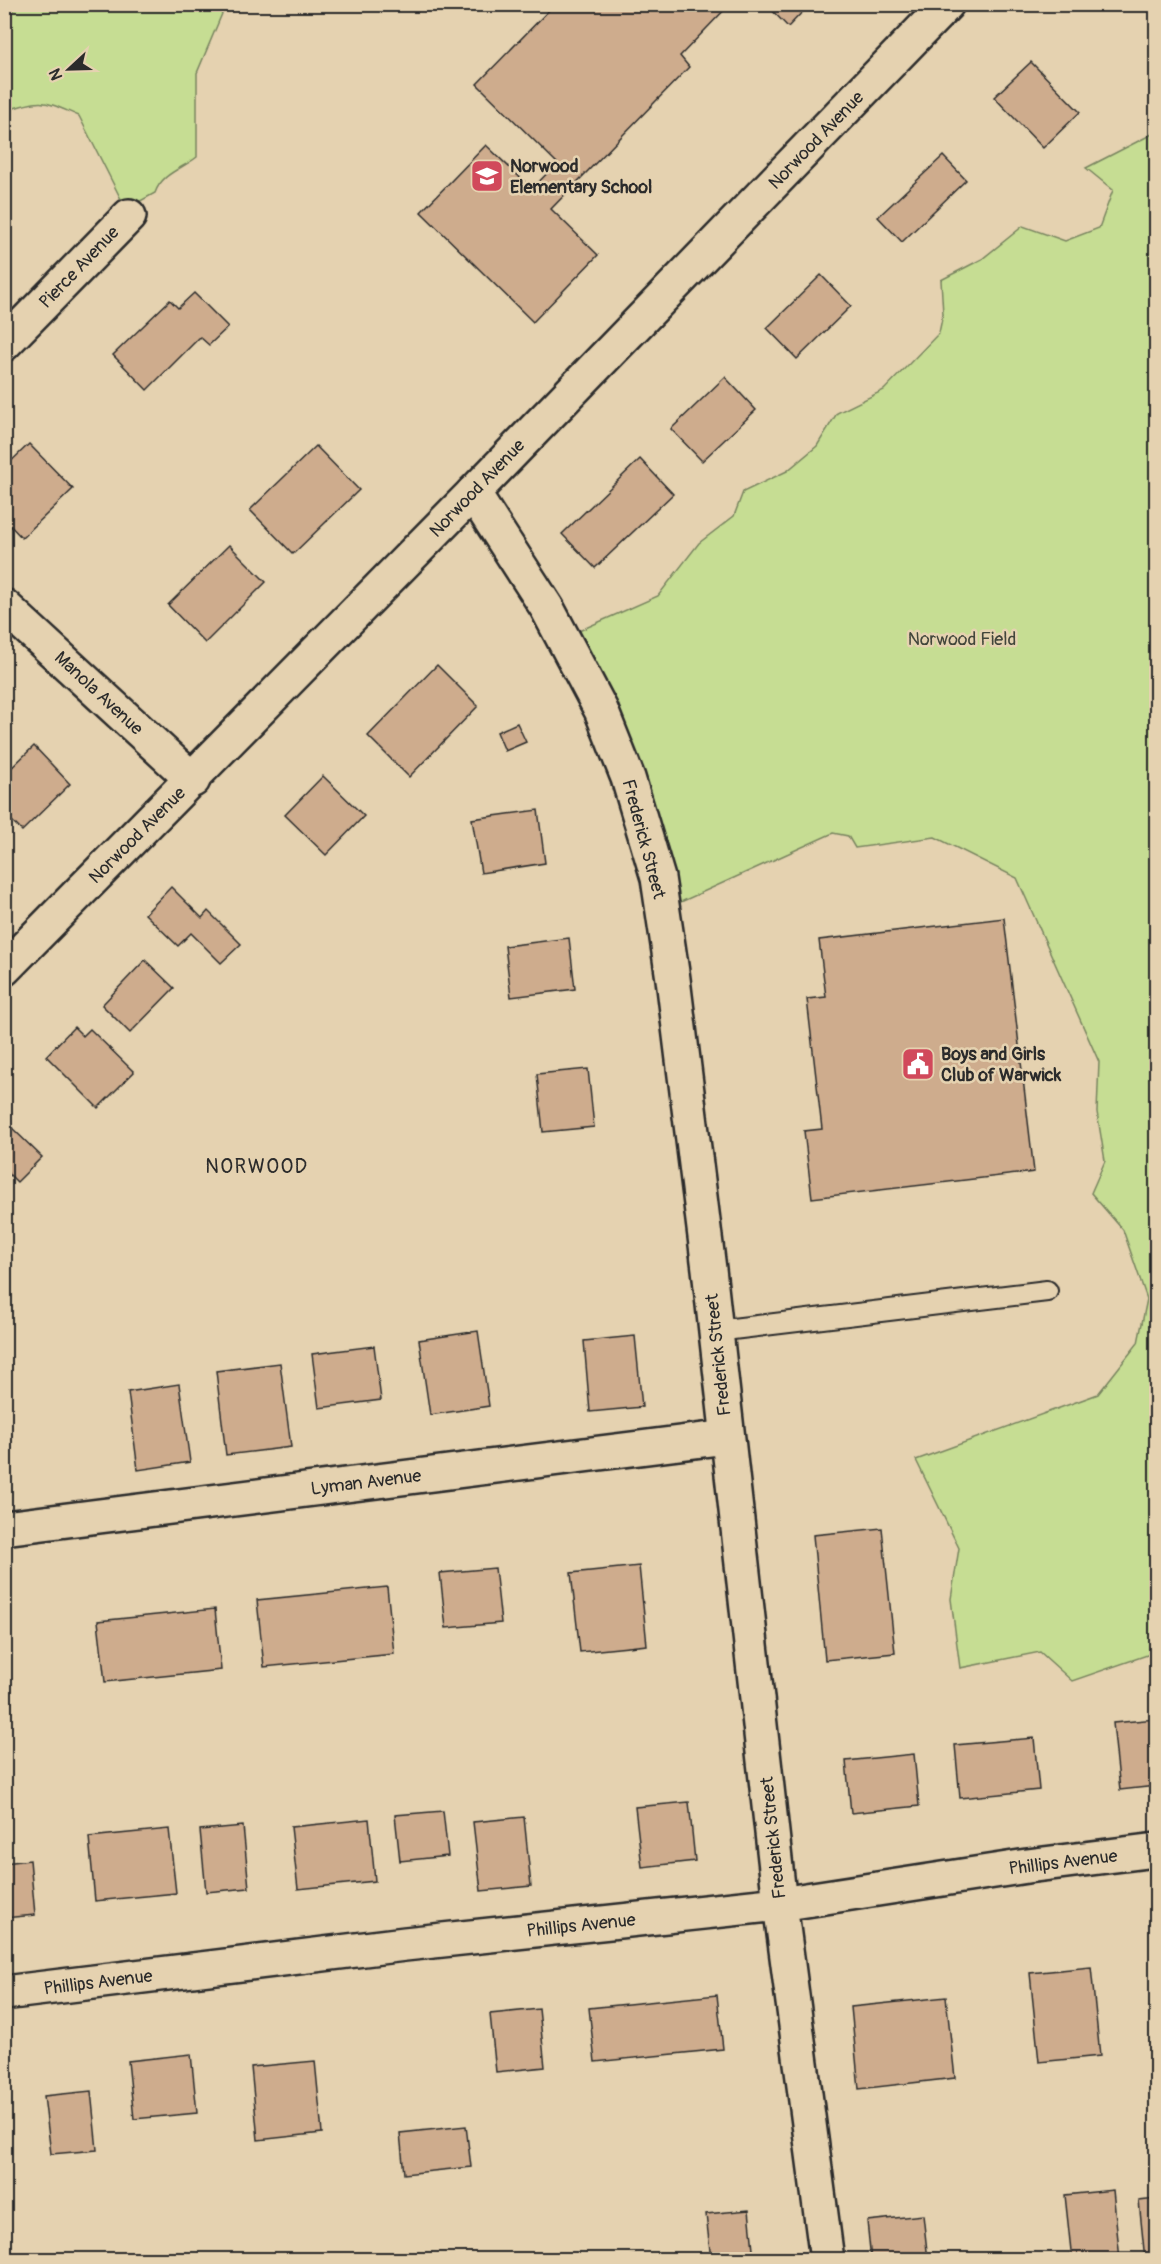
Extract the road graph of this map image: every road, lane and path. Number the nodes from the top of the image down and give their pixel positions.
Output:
1 (947, 4) edge
2 (129, 216) dead end
3 (4, 344) edge
4 (473, 493) junction
5 (4, 606) edge
6 (193, 780) junction
7 (4, 969) edge
8 (1047, 1292) dead end
9 (716, 1331) junction
10 (727, 1437) junction
11 (4, 1528) edge
12 (1156, 1850) edge
13 (780, 1904) junction
14 (4, 1993) edge
15 (827, 2259) edge

1 - 4 street, Norwood Avenue
2 - 3 street, Pierce Avenue
4 - 6 street, Norwood Avenue
4 - 9 street, Frederick Street
5 - 6 street, Manola Avenue
6 - 7 street, Norwood Avenue
8 - 9 lane
9 - 10 street, Frederick Street
10 - 11 street, Lyman Avenue
10 - 13 street, Frederick Street
12 - 13 street, Phillips Avenue
13 - 14 street, Phillips Avenue
13 - 15 street, Frederick Street

